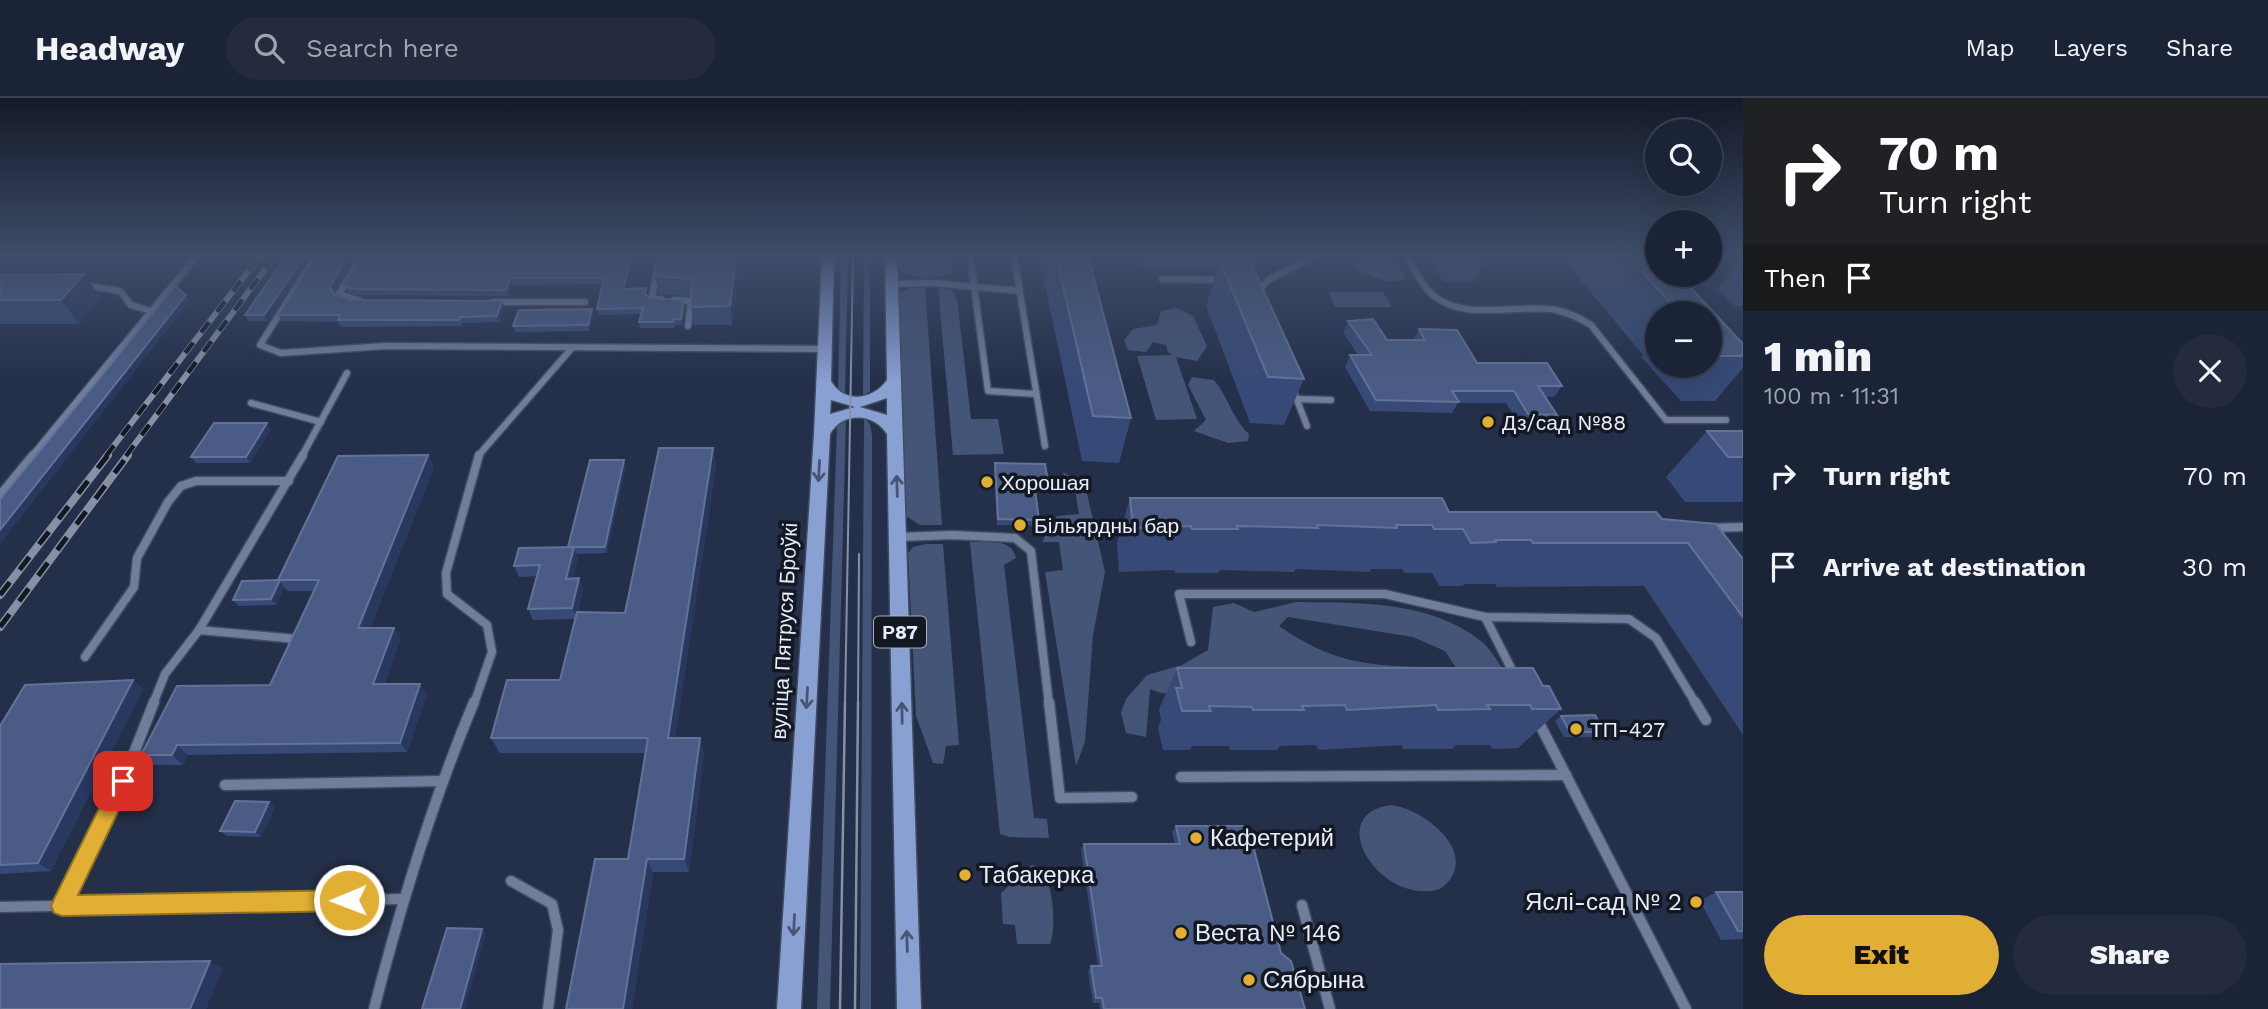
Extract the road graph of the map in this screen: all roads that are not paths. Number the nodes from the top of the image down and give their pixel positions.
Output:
1 (126, 299) edge
2 (161, 299) edge
3 (289, 299) edge
4 (349, 299) edge
5 (652, 299) edge
6 (827, 299) edge
7 (892, 299) edge
8 (976, 299) edge
9 (1021, 299) edge
10 (1258, 299) edge
11 (1438, 299) edge
12 (368, 301) edge
13 (489, 302) edge
14 (584, 302) dead end
15 (1260, 303) edge
16 (151, 311) junction
17 (688, 326) dead end
18 (571, 349) junction
19 (826, 349) junction
20 (347, 373) dead end
21 (1287, 374) edge
22 (824, 381) junction
23 (892, 383) junction
24 (1036, 394) junction
25 (1297, 399) junction
26 (1331, 400) dead end
27 (251, 403) dead end
28 (1726, 420) dead end
29 (320, 422) junction
30 (1307, 426) dead end
31 (895, 434) junction
32 (821, 435) junction
33 (1045, 446) dead end
34 (289, 481) junction
35 (0, 495) edge
36 (1743, 527) edge
37 (1699, 528) edge
38 (898, 537) junction
39 (1485, 617) junction
40 (199, 630) junction
41 (296, 639) edge
42 (1191, 642) dead end
43 (85, 657) dead end
44 (1520, 686) edge
45 (1534, 712) edge
46 (1706, 720) dead end
47 (1566, 775) junction
48 (1181, 777) dead end
49 (441, 780) junction
50 (225, 785) dead end
51 (1132, 797) dead end
52 (511, 881) dead end
53 (402, 899) junction
54 (1302, 905) dead end
55 (62, 906) junction
56 (0, 907) edge
57 (374, 1009) edge
58 (548, 1009) edge
59 (789, 1009) edge
60 (909, 1009) edge
61 (1330, 1009) edge
62 (1686, 1009) edge

1 - 16 lane
2 - 16 lane
3 - 18 lane
4 - 12 lane
5 - 17 lane
6 - 19 main road, вуліца Пятруся Броўкі
7 - 23 main road, Р87
8 - 24 lane
9 - 24 lane
10 - 15 lane
11 - 28 lane
13 - 14 lane
16 - 35 lane
18 - 19 lane
18 - 49 lane
19 - 22 main road, вуліца Пятруся Броўкі
20 - 29 lane
21 - 25 lane
22 - 23 main road
22 - 32 main road, вуліца Пятруся Броўкі
23 - 31 main road, Р87
24 - 33 lane
25 - 26 lane
25 - 30 lane
27 - 29 lane
29 - 34 lane
31 - 32 main road
38 -> 31 main road, Р87
32 -> 59 main road, вуліца Пятруся Броўкі
34 - 40 lane
34 - 43 lane
36 - 37 lane
38 - 51 lane
60 -> 38 main road, Р87
39 - 42 lane
39 - 44 lane
39 - 46 lane
40 - 41 lane
40 - 55 lane
45 - 47 lane
47 - 48 lane
47 - 62 lane
49 - 50 lane
49 - 53 lane
52 - 58 lane
53 - 55 lane
53 - 57 lane
54 - 61 lane
55 - 56 lane

